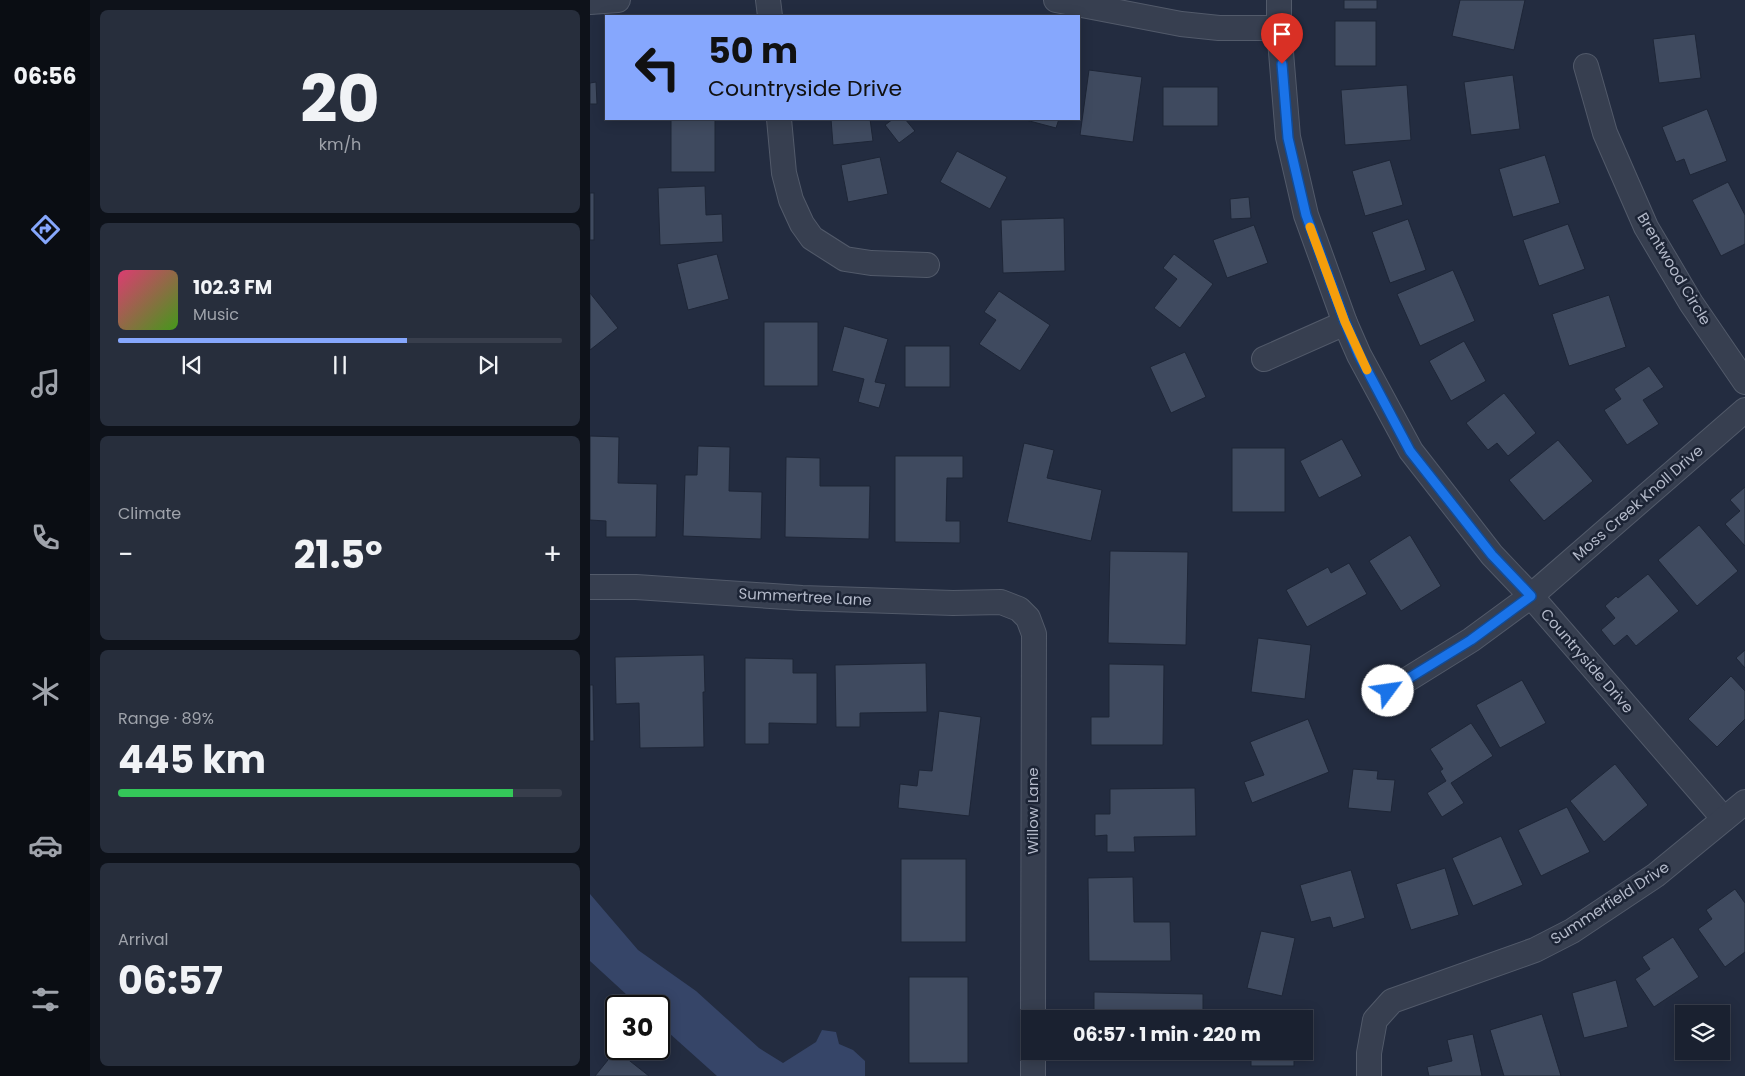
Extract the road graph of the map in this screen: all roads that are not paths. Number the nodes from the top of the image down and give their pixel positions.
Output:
1 (618, 0) edge
2 (768, 0) edge
3 (1056, 0) edge
4 (1279, 0) edge
5 (590, 2) edge
6 (770, 15) edge
7 (1279, 28) junction
8 (1586, 66) dead end
9 (780, 120) edge
10 (927, 264) dead end
11 (1345, 322) junction
12 (1264, 359) dead end
13 (1745, 382) edge
14 (1745, 410) edge
15 (590, 587) edge
16 (1531, 596) junction
17 (1019, 608) joint
18 (1388, 691) dead end
19 (1745, 802) edge
20 (1724, 819) junction
21 (1033, 1010) edge
22 (1033, 1060) edge
23 (1033, 1076) edge
24 (1369, 1076) edge

1 - 5 street
2 - 6 street
3 - 7 street
4 - 7 street, Countryside Drive
7 - 11 street, Countryside Drive
8 - 13 street, Brentwood Circle
9 - 10 street
11 - 12 street
11 - 16 street, Countryside Drive
14 - 16 street, Moss Creek Knoll Drive
15 - 17 street, Summertree Lane
16 - 18 street, Moss Creek Knoll Drive
16 - 20 street, Countryside Drive
17 - 21 street, Willow Lane
19 - 20 street, Summerfield Drive
20 - 24 street, Summerfield Drive
22 - 23 street

